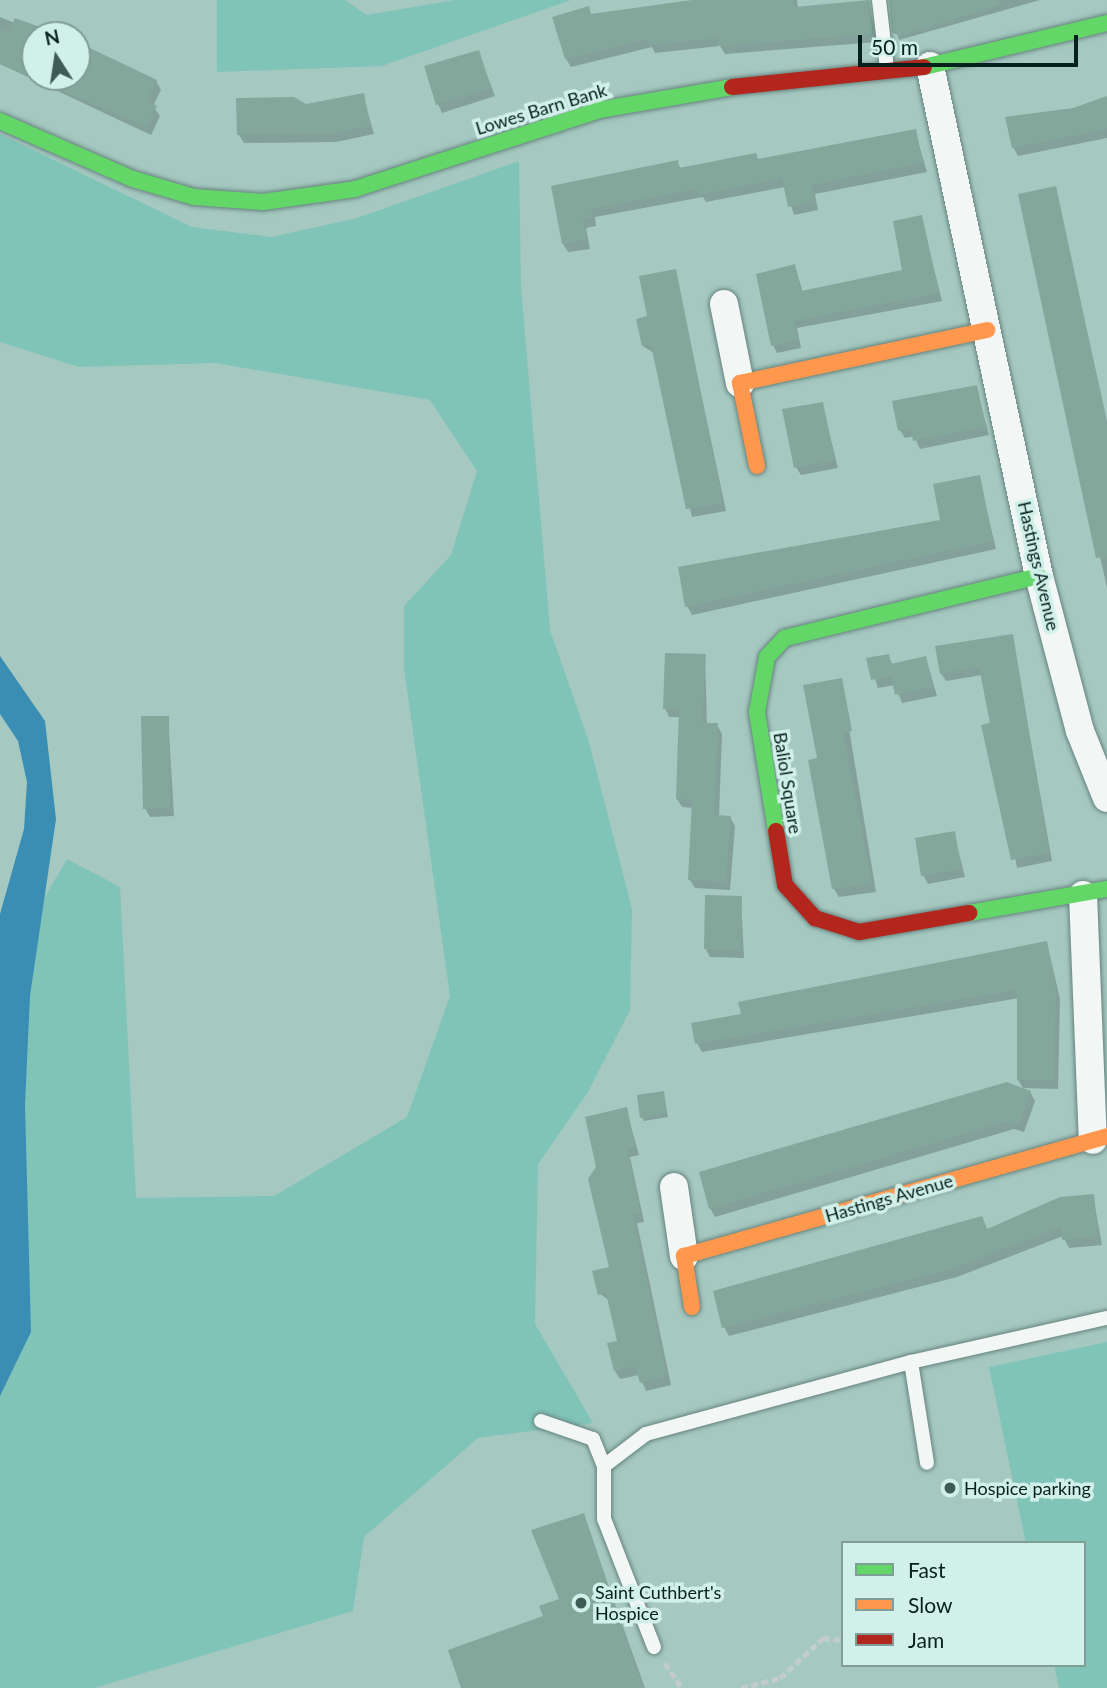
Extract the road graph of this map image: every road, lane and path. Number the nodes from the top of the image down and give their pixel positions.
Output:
1 (879, 0) edge
2 (1107, 23) edge
3 (930, 65) junction
4 (887, 71) junction
5 (0, 121) edge
6 (724, 304) dead end
7 (987, 330) junction
8 (740, 383) junction
9 (757, 466) dead end
10 (1039, 576) junction
11 (1107, 798) edge
12 (1095, 892) edge
13 (1100, 1138) edge
14 (674, 1187) dead end
15 (684, 1256) junction
16 (692, 1307) dead end
17 (1107, 1318) edge
18 (911, 1362) junction
19 (541, 1421) dead end
20 (928, 1463) dead end
21 (604, 1466) junction
22 (841, 1640) edge
23 (654, 1647) dead end
24 (741, 1688) edge

1 - 4 lane
2 - 3 street, Lowes Barn Bank
3 - 4 street, Lowes Barn Bank
3 - 7 street, Hastings Avenue
4 - 5 street, Lowes Barn Bank
6 - 8 street
7 - 8 street
7 - 10 street, Hastings Avenue
8 - 9 street
10 - 11 street, Hastings Avenue
10 - 12 street, Baliol Square
12 - 13 street, Hastings Avenue
13 - 15 street, Hastings Avenue
14 - 15 street
15 - 16 street
17 - 18 lane
18 - 20 lane
18 - 21 lane
19 - 21 lane
21 - 23 lane
22 - 24 path

